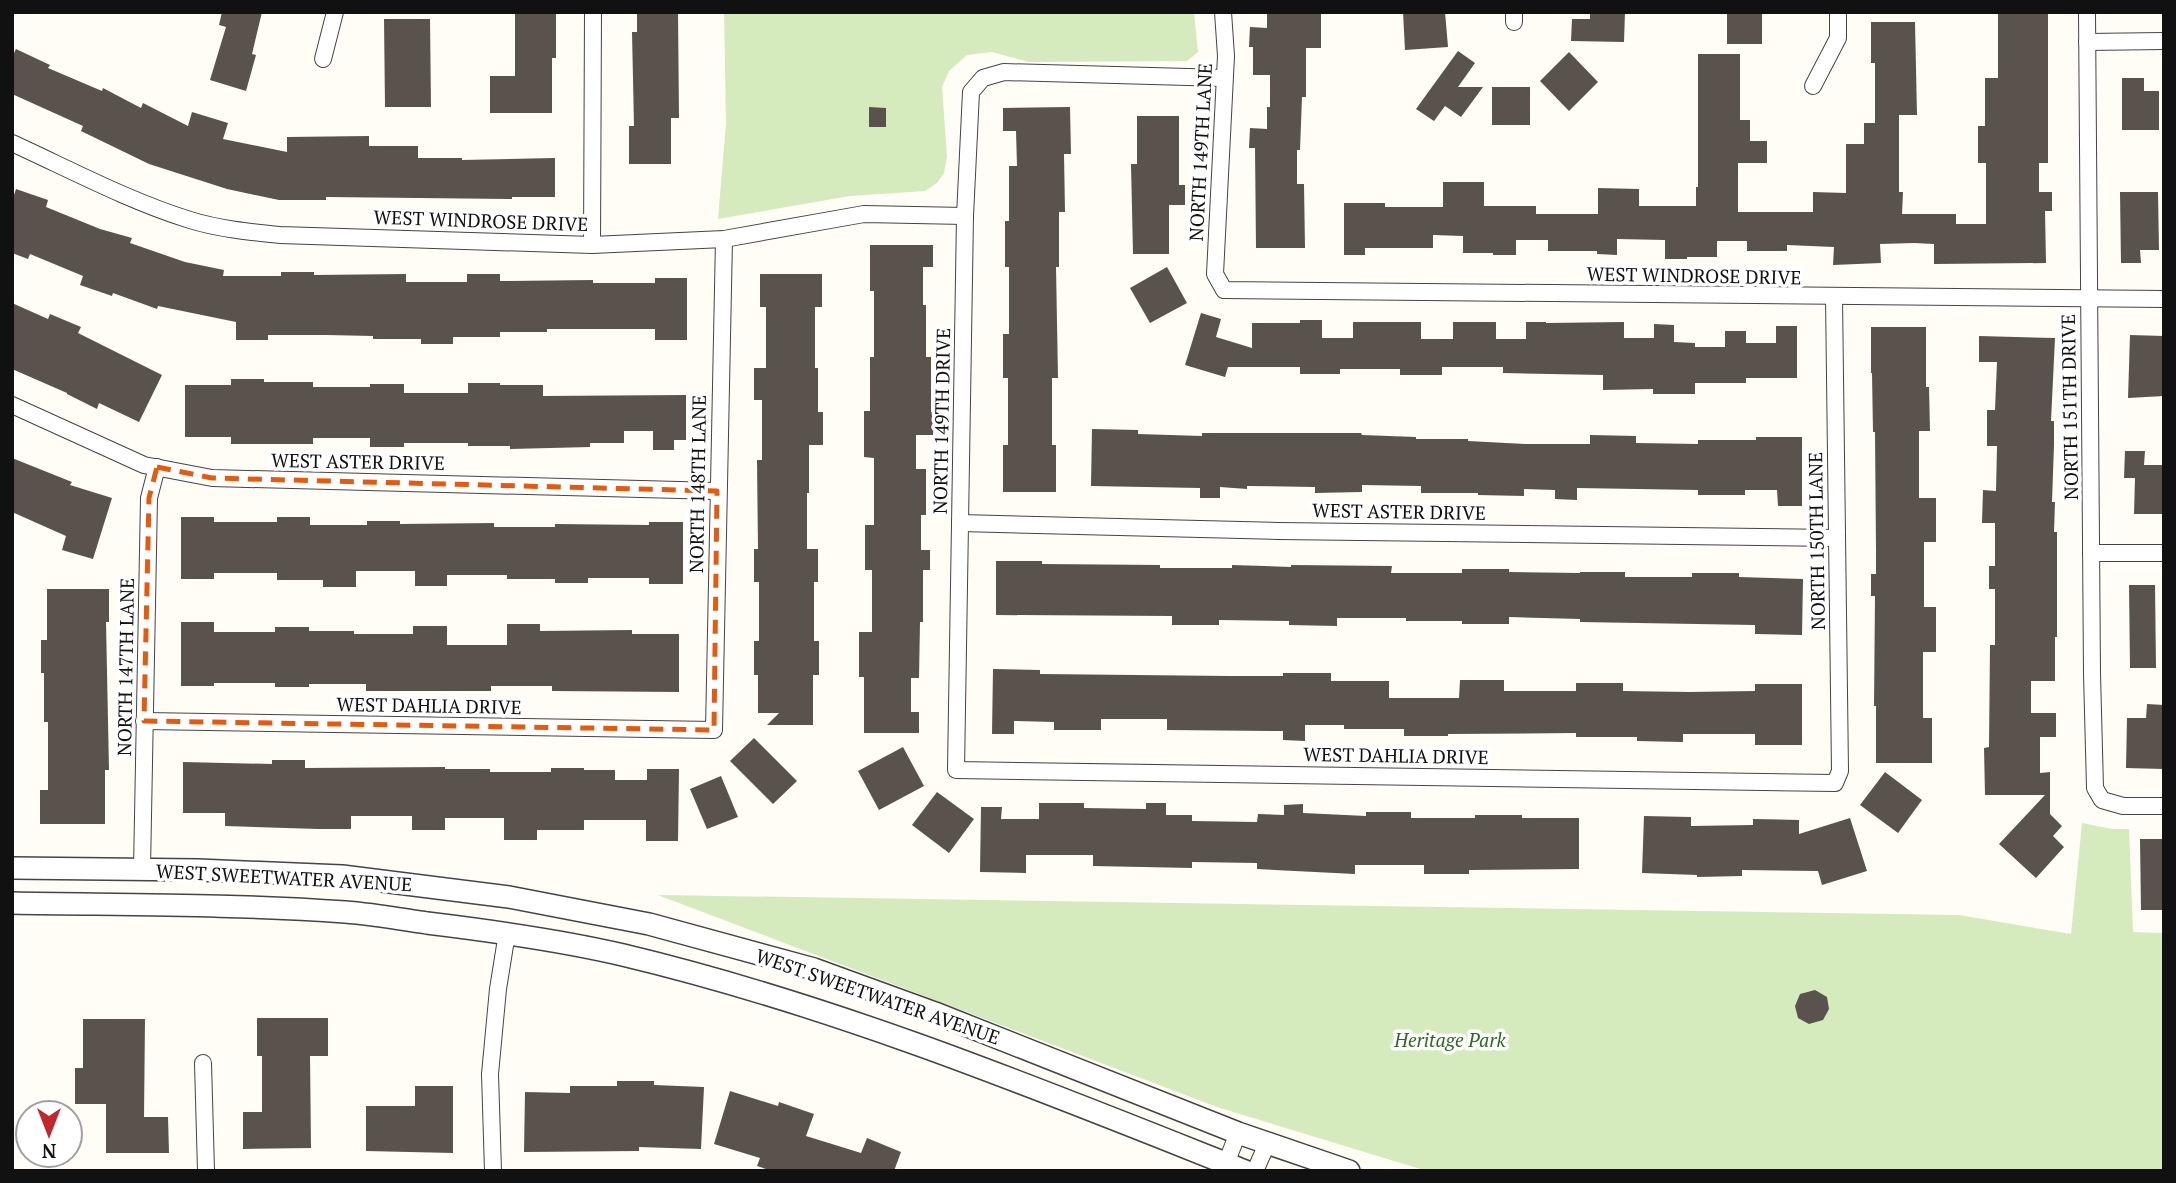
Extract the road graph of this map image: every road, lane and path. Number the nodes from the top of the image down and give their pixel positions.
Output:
1 (335, 12) edge
2 (593, 12) edge
3 (1223, 12) edge
4 (1838, 12) edge
5 (2087, 12) edge
6 (2164, 41) edge
7 (2087, 42) junction
8 (323, 59) dead end
9 (1224, 78) junction
10 (1813, 86) dead end
11 (12, 143) edge
12 (965, 216) junction
13 (724, 239) junction
14 (592, 245) junction
15 (1224, 290) joint
16 (1834, 297) junction
17 (2164, 299) edge
18 (2089, 300) junction
19 (12, 405) edge
20 (157, 467) junction
21 (717, 491) junction
22 (960, 523) junction
23 (1837, 538) junction
24 (2091, 553) junction
25 (2164, 553) edge
26 (144, 722) junction
27 (714, 730) joint
28 (956, 770) joint
29 (1835, 783) joint
30 (2164, 806) edge
31 (12, 868) edge
32 (142, 869) junction
33 (12, 903) edge
34 (507, 933) junction
35 (203, 1063) dead end
36 (1238, 1133) junction
37 (1267, 1144) junction
38 (1232, 1168) edge
39 (206, 1171) edge
40 (493, 1171) edge
41 (1255, 1171) edge
42 (1349, 1171) edge

1 - 8 street
2 - 14 street
3 - 9 street, NORTH 149TH LANE
4 - 10 street
5 - 7 street, NORTH 151TH DRIVE
6 - 7 street
7 - 18 street, NORTH 151TH DRIVE
9 - 12 street, NORTH 149TH DRIVE
9 - 15 street, NORTH 149TH LANE
11 - 14 street, WEST WINDROSE DRIVE
12 - 13 street, WEST WINDROSE DRIVE
12 - 22 street, NORTH 149TH DRIVE
13 - 14 street, WEST WINDROSE DRIVE
13 - 21 street, NORTH 148TH LANE
15 - 16 street, WEST WINDROSE DRIVE
16 - 18 street, WEST WINDROSE DRIVE
16 - 23 street, NORTH 150TH LANE
17 - 18 street, WEST WINDROSE DRIVE
18 - 24 street, NORTH 151TH DRIVE
19 - 20 street, WEST ASTER DRIVE
20 - 21 street, WEST ASTER DRIVE
20 - 26 street, NORTH 147TH LANE
21 - 27 street, NORTH 148TH LANE
22 - 23 street, WEST ASTER DRIVE
22 - 28 street, NORTH 149TH DRIVE
23 - 29 street, NORTH 150TH LANE
24 - 25 street
24 - 30 street, NORTH 151TH DRIVE
26 - 27 street, WEST DAHLIA DRIVE
26 - 32 street, NORTH 147TH LANE
28 - 29 street, WEST DAHLIA DRIVE
31 - 32 street, WEST SWEETWATER AVENUE
32 - 36 street, WEST SWEETWATER AVENUE
33 - 34 street, WEST SWEETWATER AVENUE
34 - 38 street, WEST SWEETWATER AVENUE
34 - 40 street
35 - 39 street
36 - 37 street, WEST SWEETWATER AVENUE
36 - 38 street
37 - 41 street
37 - 42 street, WEST SWEETWATER AVENUE

